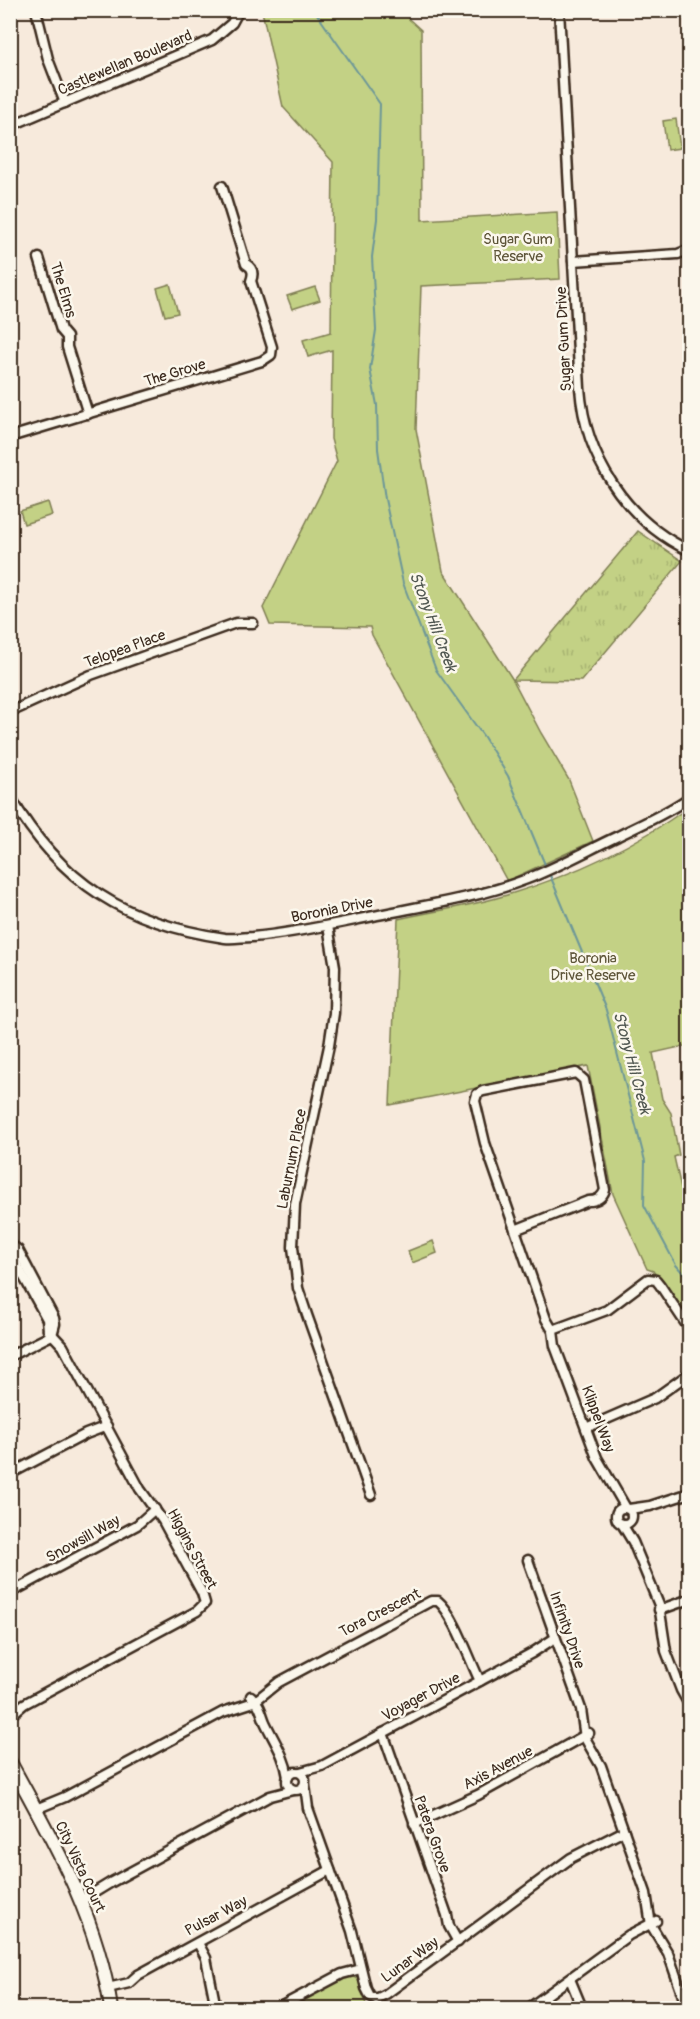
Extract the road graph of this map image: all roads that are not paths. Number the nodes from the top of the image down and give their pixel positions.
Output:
1 (36, 10) edge
2 (239, 10) edge
3 (559, 10) edge
4 (65, 103) junction
5 (10, 126) edge
6 (222, 186) dead end
7 (690, 249) edge
8 (39, 258) dead end
9 (573, 261) junction
10 (88, 414) junction
11 (10, 437) edge
12 (690, 551) edge
13 (253, 623) dead end
14 (10, 712) edge
15 (10, 796) edge
16 (690, 797) edge
17 (328, 926) junction
18 (515, 1228) junction
19 (10, 1244) edge
20 (10, 1252) edge
21 (556, 1329) junction
22 (690, 1330) edge
23 (50, 1333) junction
24 (10, 1356) edge
25 (690, 1374) edge
26 (105, 1424) junction
27 (585, 1426) junction
28 (10, 1474) edge
29 (690, 1493) edge
30 (371, 1495) dead end
31 (158, 1513) junction
32 (626, 1515) junction
33 (528, 1560) dead end
34 (10, 1593) edge
35 (690, 1599) edge
36 (659, 1608) junction
37 (557, 1641) junction
38 (482, 1679) junction
39 (253, 1700) junction
40 (24, 1704) junction
41 (690, 1706) edge
42 (10, 1707) edge
43 (10, 1716) edge
44 (380, 1734) junction
45 (588, 1737) junction
46 (285, 1758) junction
47 (12, 1765) edge
48 (322, 1766) junction
49 (299, 1772) junction
50 (288, 1778) junction
51 (305, 1784) junction
52 (294, 1790) junction
53 (270, 1796) junction
54 (308, 1808) junction
55 (37, 1812) junction
56 (413, 1821) junction
57 (626, 1834) junction
58 (332, 1873) junction
59 (80, 1897) junction
60 (655, 1925) junction
61 (461, 1940) junction
62 (195, 1944) junction
63 (361, 1969) junction
64 (567, 1981) junction
65 (107, 1985) junction
66 (374, 1998) junction
67 (581, 2006) edge
68 (111, 2008) edge
69 (216, 2008) edge
70 (278, 2008) edge
71 (373, 2008) edge
72 (530, 2008) edge
73 (687, 2008) edge

1 - 4 street
2 - 4 street, Castlewellan Boulevard
3 - 9 street, Sugar Gum Drive
4 - 5 street, Castlewellan Boulevard
6 - 10 street, The Grove
7 - 9 street
8 - 10 street, The Elms
9 - 12 street, Sugar Gum Drive
10 - 11 street, The Grove
13 - 14 street, Telopea Place
15 - 17 street, Boronia Drive
16 - 17 street, Boronia Drive
17 - 30 street, Laburnum Place
18 - 18 street
18 - 21 street
19 - 23 street
20 - 23 street
21 - 22 street
21 - 27 street, Klippel Way
23 - 24 street
23 - 26 street, Higgins Street
25 - 27 street
26 - 28 street
26 - 31 street, Higgins Street
27 - 32 street, Klippel Way
29 - 32 street
31 - 34 street, Snowsill Way
31 - 40 street, Higgins Street
32 - 36 street
33 - 37 street, Infinity Drive
35 - 36 street
36 - 41 street
37 - 38 street, Voyager Drive
37 - 45 street, Infinity Drive
38 - 39 street, Tora Crescent
38 - 44 street, Voyager Drive
39 - 46 street
39 - 55 street, Tora Crescent
40 - 42 street, Higgins Street
40 - 43 street, Higgins Street
44 - 48 street, Voyager Drive
44 - 56 street, Patera Grove
45 - 56 street, Axis Avenue
45 - 57 street, Infinity Drive
46 - 49 street
46 - 50 street
47 - 55 street, City Vista Court
48 - 49 street, Voyager Drive
48 - 51 street, Voyager Drive
49 - 50 street
49 - 51 street
50 - 52 street
50 - 53 street
51 - 52 street
51 - 54 street, Lunar Way
52 - 53 street
52 - 54 street, Lunar Way
53 - 59 street
54 - 58 street, Lunar Way
55 - 59 street, City Vista Court
56 - 61 street, Patera Grove
57 - 60 street, Infinity Drive
57 - 61 street, Lunar Way
58 - 62 street, Pulsar Way
58 - 63 street, Lunar Way
59 - 65 street, City Vista Court
60 - 64 street
60 - 73 street, Infinity Drive
61 - 66 street, Lunar Way
62 - 65 street, Pulsar Way
62 - 69 street
63 - 66 street, Lunar Way
63 - 70 street
64 - 67 street
64 - 72 street
65 - 68 street
66 - 71 street

